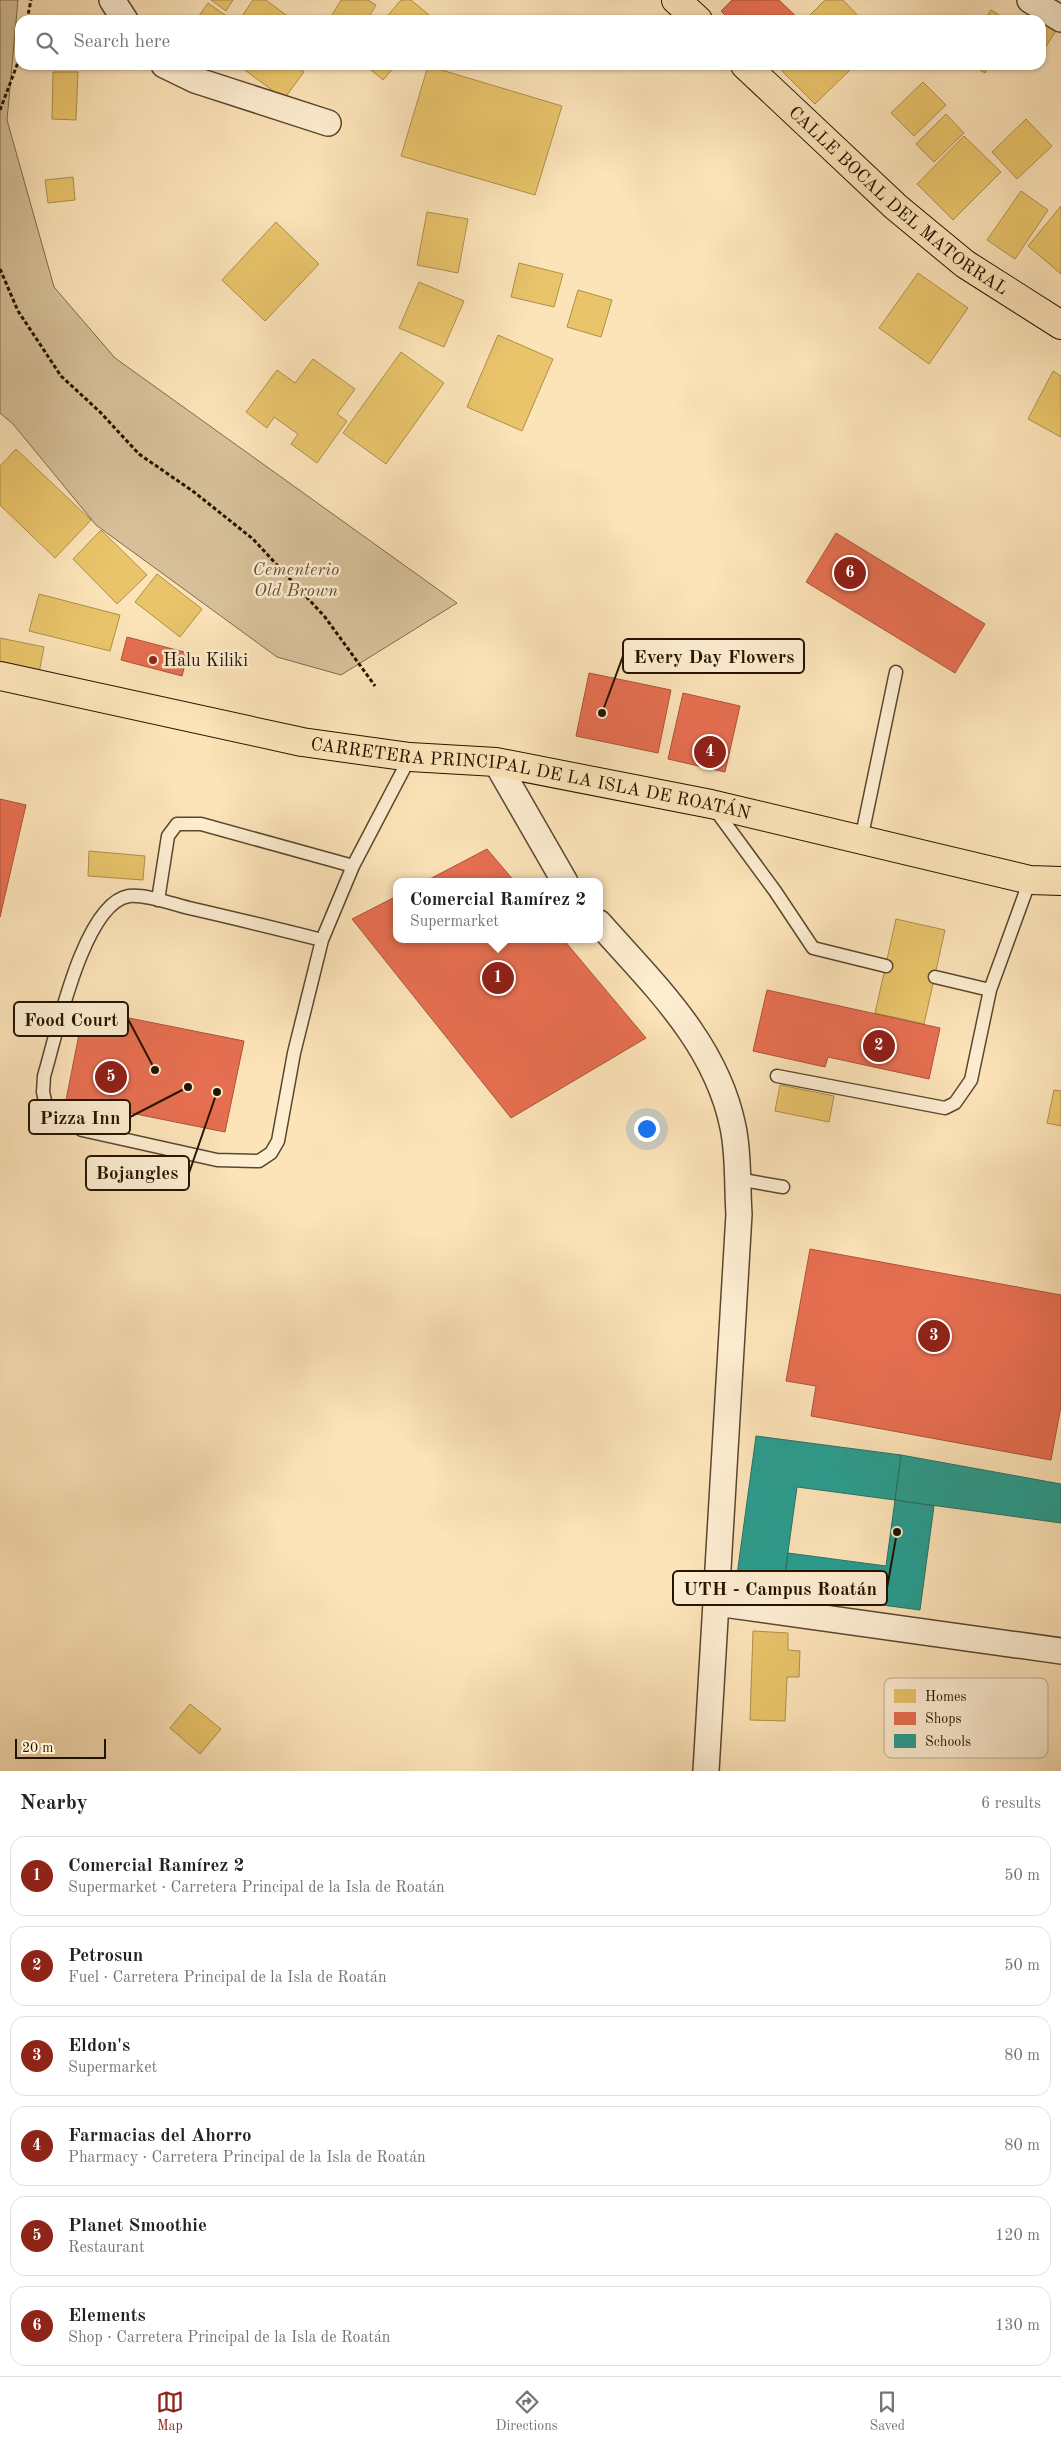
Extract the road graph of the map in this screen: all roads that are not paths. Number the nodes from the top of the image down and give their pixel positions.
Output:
1 (112, 0) edge
2 (1030, 0) edge
3 (122, 15) edge
4 (1061, 19) edge
5 (174, 70) edge
6 (751, 70) edge
7 (328, 123) dead end
8 (1061, 325) edge
9 (896, 672) dead end
10 (0, 676) edge
11 (410, 757) junction
12 (496, 762) junction
13 (711, 804) junction
14 (861, 840) junction
15 (353, 866) junction
16 (563, 878) edge
17 (1030, 880) junction
18 (1061, 881) edge
19 (158, 900) junction
20 (603, 928) edge
21 (322, 940) junction
22 (886, 966) dead end
23 (935, 977) dead end
24 (990, 990) junction
25 (777, 1076) dead end
26 (737, 1179) junction
27 (783, 1187) dead end
28 (716, 1602) junction
29 (1061, 1651) edge
30 (706, 1771) edge

1 - 3 street
2 - 4 street
5 - 7 street
6 - 8 main road, CALLE BOCAL DEL MATORRAL
9 - 14 lane
10 - 11 main road, CARRETERA PRINCIPAL DE LA ISLA DE ROATÁN
11 - 12 main road, CARRETERA PRINCIPAL DE LA ISLA DE ROATÁN
11 - 15 lane
12 - 13 main road, CARRETERA PRINCIPAL DE LA ISLA DE ROATÁN
12 - 16 street
13 - 14 main road, CARRETERA PRINCIPAL DE LA ISLA DE ROATÁN
13 - 22 lane
14 - 17 main road, CARRETERA PRINCIPAL DE LA ISLA DE ROATÁN
15 - 19 lane
15 - 21 lane
17 - 18 main road, CARRETERA PRINCIPAL DE LA ISLA DE ROATÁN
17 - 24 lane
19 - 21 lane
19 - 21 lane
20 - 26 street
23 - 24 lane
24 - 25 lane
26 - 27 lane
26 - 28 street
28 - 29 street
28 - 30 street

